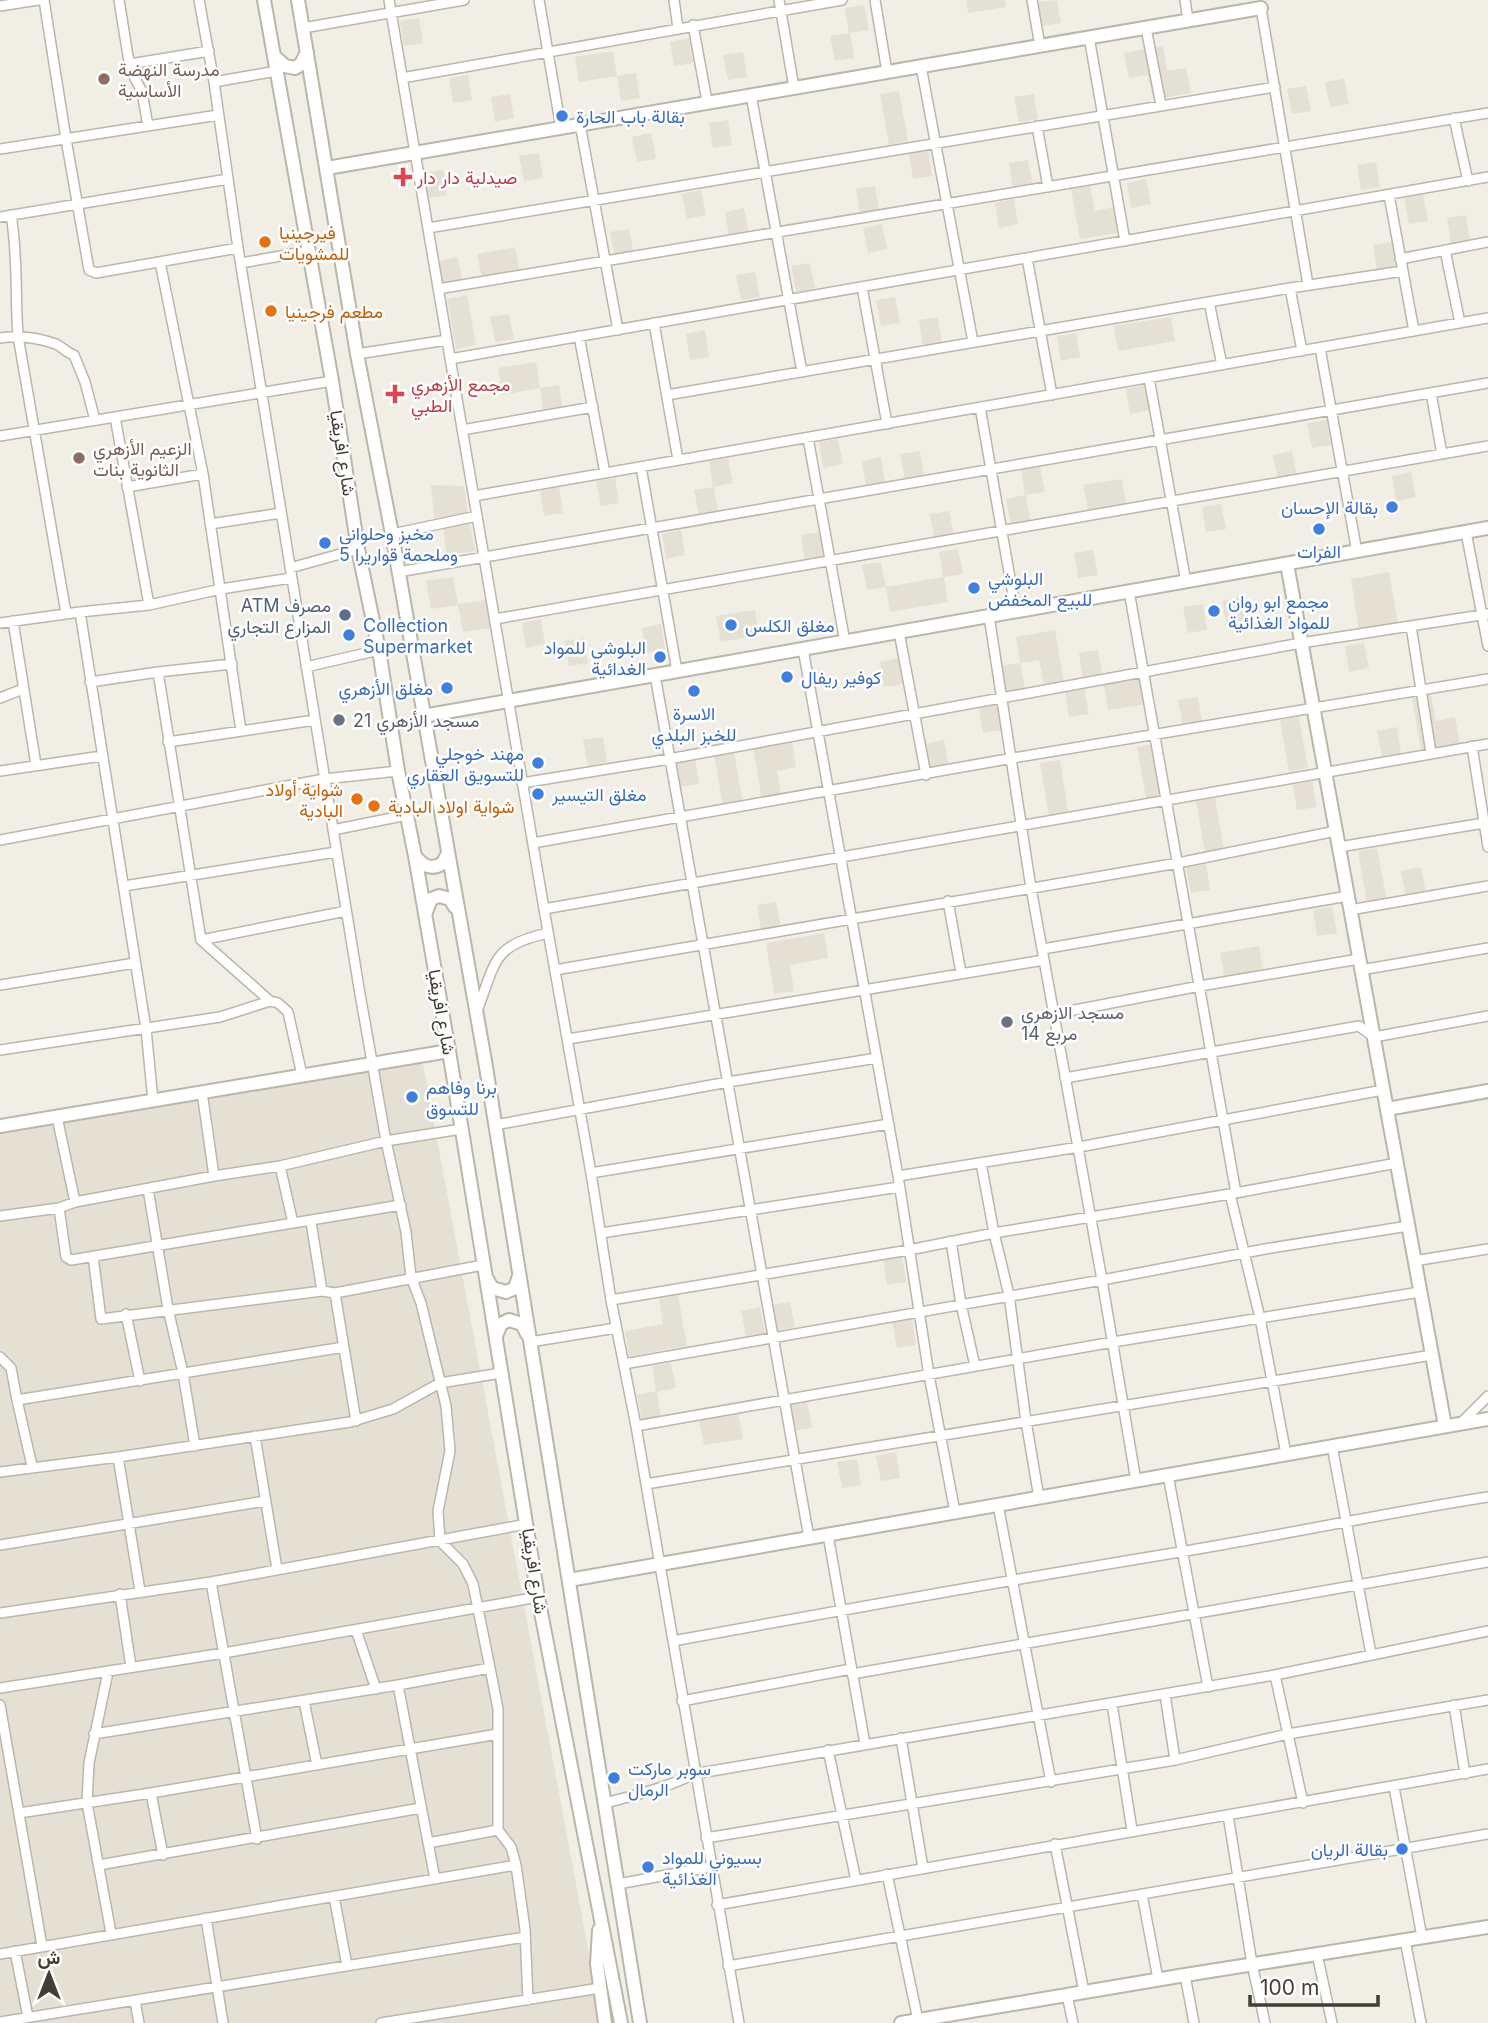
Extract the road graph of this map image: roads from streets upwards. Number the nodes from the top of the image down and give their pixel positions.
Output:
1 (38, 0) edge
2 (44, 0) edge
3 (119, 0) edge
4 (198, 0) edge
5 (264, 0) edge
6 (298, 0) edge
7 (389, 0) edge
8 (464, 0) edge
9 (539, 0) edge
10 (674, 0) edge
11 (779, 0) edge
12 (842, 0) edge
13 (875, 0) edge
14 (1032, 0) edge
15 (1185, 0) edge
16 (0, 6) edge
17 (1261, 8) joint
18 (781, 11) junction
19 (391, 12) junction
20 (1188, 20) junction
21 (693, 25) junction
22 (1146, 27) junction
23 (303, 28) junction
24 (678, 28) junction
25 (1089, 37) junction
26 (1040, 46) junction
27 (209, 51) junction
28 (307, 52) junction
29 (548, 52) junction
30 (274, 55) junction
31 (130, 64) junction
32 (921, 66) junction
33 (277, 71) junction
34 (887, 72) junction
35 (402, 78) junction
36 (214, 82) junction
37 (1275, 87) junction
38 (794, 88) junction
39 (751, 95) junction
40 (707, 101) junction
41 (1161, 106) junction
42 (1488, 113) edge
43 (218, 114) junction
44 (1103, 115) junction
45 (1454, 118) junction
46 (580, 124) junction
47 (148, 126) junction
48 (1037, 126) junction
49 (561, 128) junction
50 (65, 139) junction
51 (934, 143) junction
52 (1285, 147) junction
53 (0, 149) edge
54 (415, 153) junction
55 (327, 168) junction
56 (765, 172) junction
57 (1112, 176) junction
58 (1488, 177) edge
59 (228, 179) junction
60 (1468, 181) junction
61 (1048, 187) junction
62 (1388, 195) junction
63 (593, 200) junction
64 (77, 203) junction
65 (945, 204) junction
66 (1296, 211) junction
67 (11, 215) junction
68 (0, 217) edge
69 (428, 228) junction
70 (776, 232) junction
71 (1125, 241) junction
72 (1488, 242) edge
73 (238, 248) junction
74 (1445, 250) junction
75 (309, 251) junction
76 (1027, 258) junction
77 (1400, 259) junction
78 (605, 261) junction
79 (160, 262) junction
80 (241, 263) junction
81 (958, 270) junction
82 (1403, 271) junction
83 (1308, 285) junction
84 (862, 287) junction
85 (1290, 288) junction
86 (438, 289) junction
87 (789, 300) junction
88 (1209, 302) junction
89 (1488, 318) edge
90 (654, 323) junction
91 (1460, 323) junction
92 (618, 330) junction
93 (1040, 331) junction
94 (1414, 331) junction
95 (19, 335) junction
96 (579, 336) junction
97 (0, 338) edge
98 (447, 340) junction
99 (973, 342) junction
100 (1320, 348) junction
101 (1302, 351) junction
102 (357, 355) junction
103 (450, 359) junction
104 (875, 359) junction
105 (1222, 365) junction
106 (803, 372) junction
107 (1149, 378) junction
108 (332, 381) junction
109 (1488, 383) edge
110 (263, 393) junction
111 (1431, 393) junction
112 (667, 395) junction
113 (1052, 395) junction
114 (187, 405) junction
115 (593, 407) junction
116 (980, 407) junction
117 (1332, 410) junction
118 (115, 416) junction
119 (95, 420) junction
120 (887, 424) junction
121 (462, 430) junction
122 (36, 431) junction
123 (0, 436) edge
124 (808, 438) junction
125 (1161, 440) junction
126 (1488, 446) edge
127 (1442, 454) junction
128 (678, 460) junction
129 (641, 467) junction
130 (992, 469) junction
131 (1342, 472) junction
132 (605, 473) junction
133 (203, 474) junction
134 (127, 487) junction
135 (474, 496) junction
136 (820, 499) junction
137 (1171, 501) junction
138 (281, 513) junction
139 (477, 516) junction
140 (210, 524) junction
141 (651, 528) junction
142 (1488, 528) edge
143 (1002, 530) junction
144 (1466, 532) junction
145 (392, 534) junction
146 (358, 549) junction
147 (1357, 552) junction
148 (484, 557) junction
149 (832, 560) junction
150 (1287, 564) junction
151 (398, 572) junction
152 (291, 573) junction
153 (1186, 582) junction
154 (221, 589) junction
155 (663, 589) junction
156 (1129, 592) junction
157 (149, 605) junction
158 (80, 611) junction
159 (1016, 611) junction
160 (66, 613) junction
161 (1485, 614) edge
162 (989, 616) junction
163 (495, 619) junction
164 (13, 621) junction
165 (0, 623) edge
166 (1411, 626) junction
167 (899, 632) junction
168 (845, 642) junction
169 (1301, 643) junction
170 (1488, 646) edge
171 (803, 649) junction
172 (379, 650) junction
173 (232, 664) junction
174 (306, 667) junction
175 (677, 671) junction
176 (158, 672) junction
177 (1145, 673) junction
178 (655, 675) junction
179 (1488, 679) edge
180 (90, 682) junction
181 (23, 689) junction
182 (1421, 690) junction
183 (0, 698) edge
184 (1002, 698) junction
185 (509, 701) junction
186 (1314, 709) junction
187 (914, 713) junction
188 (423, 716) junction
189 (315, 720) junction
190 (241, 730) junction
191 (818, 732) junction
192 (1155, 735) junction
193 (168, 742) junction
194 (1488, 744) edge
195 (1472, 746) junction
196 (1432, 753) junction
197 (102, 755) junction
198 (1013, 758) junction
199 (669, 759) junction
200 (36, 765) junction
201 (0, 771) edge
202 (398, 771) junction
203 (1325, 772) junction
204 (926, 775) junction
205 (324, 779) junction
206 (522, 783) junction
207 (829, 792) junction
208 (1166, 800) junction
209 (180, 808) junction
210 (407, 815) junction
211 (114, 819) junction
212 (679, 819) junction
213 (1484, 823) junction
214 (1022, 825) junction
215 (333, 830) junction
216 (1336, 831) junction
217 (0, 840) edge
218 (533, 843) junction
219 (1339, 847) junction
220 (1488, 847) edge
221 (336, 852) junction
222 (448, 853) junction
223 (415, 856) junction
224 (841, 857) junction
225 (1178, 863) junction
226 (190, 875) junction
227 (692, 883) junction
228 (124, 886) junction
229 (1488, 886) edge
230 (1031, 888) junction
231 (1348, 896) junction
232 (948, 901) junction
233 (544, 909) junction
234 (457, 910) junction
235 (1350, 910) junction
236 (346, 911) junction
237 (425, 917) junction
238 (852, 918) junction
239 (1190, 924) junction
240 (548, 933) junction
241 (201, 940) junction
242 (704, 945) junction
243 (1488, 948) edge
244 (1042, 949) junction
245 (1044, 960) junction
246 (135, 963) junction
247 (1360, 965) junction
248 (555, 970) junction
249 (961, 973) junction
250 (0, 985) edge
251 (1200, 986) junction
252 (864, 989) junction
253 (270, 1001) junction
254 (476, 1013) junction
255 (715, 1014) junction
256 (1055, 1014) junction
257 (1488, 1016) edge
258 (146, 1029) junction
259 (1374, 1037) junction
260 (568, 1039) junction
261 (0, 1050) edge
262 (449, 1051) junction
263 (1212, 1051) junction
264 (877, 1058) junction
265 (373, 1063) junction
266 (302, 1075) junction
267 (1065, 1078) junction
268 (728, 1083) junction
269 (1383, 1090) junction
270 (1488, 1091) edge
271 (202, 1092) junction
272 (153, 1101) junction
273 (1387, 1108) junction
274 (579, 1109) junction
275 (57, 1117) junction
276 (1223, 1121) junction
277 (889, 1124) junction
278 (495, 1125) junction
279 (0, 1126) edge
280 (461, 1129) junction
281 (386, 1141) junction
282 (1079, 1147) junction
283 (740, 1148) junction
284 (981, 1163) junction
285 (1397, 1163) junction
286 (279, 1166) junction
287 (592, 1173) junction
288 (214, 1176) junction
289 (898, 1176) junction
290 (899, 1187) junction
291 (148, 1189) junction
292 (1233, 1194) junction
293 (75, 1202) junction
294 (401, 1205) junction
295 (59, 1208) junction
296 (751, 1210) junction
297 (0, 1216) edge
298 (1090, 1217) junction
299 (311, 1222) junction
300 (293, 1223) junction
301 (1408, 1226) junction
302 (601, 1233) junction
303 (993, 1233) junction
304 (951, 1241) junction
305 (158, 1247) junction
306 (1488, 1249) edge
307 (909, 1250) junction
308 (1245, 1252) junction
309 (93, 1256) junction
310 (1414, 1261) junction
311 (484, 1270) junction
312 (519, 1274) junction
313 (763, 1275) junction
314 (411, 1277) junction
315 (1102, 1280) junction
316 (321, 1291) junction
317 (1420, 1292) junction
318 (335, 1293) junction
319 (1009, 1295) junction
320 (611, 1300) junction
321 (961, 1304) junction
322 (168, 1309) junction
323 (919, 1311) junction
324 (126, 1314) junction
325 (1259, 1318) junction
326 (616, 1328) junction
327 (774, 1337) junction
328 (530, 1339) junction
329 (496, 1342) junction
330 (1113, 1342) junction
331 (344, 1347) junction
332 (1432, 1354) junction
333 (0, 1357) edge
334 (1018, 1359) junction
335 (624, 1364) junction
336 (975, 1366) junction
337 (183, 1373) junction
338 (501, 1373) junction
339 (929, 1375) junction
340 (140, 1381) junction
341 (1272, 1381) junction
342 (440, 1383) junction
343 (1488, 1396) edge
344 (17, 1400) junction
345 (785, 1400) junction
346 (1124, 1405) junction
347 (1488, 1419) edge
348 (356, 1421) junction
349 (1026, 1421) junction
350 (1460, 1424) junction
351 (636, 1426) junction
352 (1445, 1426) junction
353 (255, 1436) junction
354 (940, 1436) junction
355 (195, 1446) junction
356 (1332, 1446) junction
357 (1286, 1454) junction
358 (118, 1457) junction
359 (795, 1460) junction
360 (32, 1466) junction
361 (0, 1472) edge
362 (1168, 1475) junction
363 (1136, 1481) junction
364 (646, 1484) junction
365 (1488, 1497) edge
366 (1039, 1498) junction
367 (265, 1501) junction
368 (998, 1505) junction
369 (955, 1512) junction
370 (1345, 1520) junction
371 (128, 1523) junction
372 (527, 1524) junction
373 (828, 1535) junction
374 (809, 1538) junction
375 (440, 1541) junction
376 (0, 1545) edge
377 (1182, 1552) junction
378 (1488, 1562) edge
379 (660, 1564) junction
380 (277, 1569) junction
381 (1012, 1579) junction
382 (569, 1580) junction
383 (212, 1582) junction
384 (1358, 1586) junction
385 (140, 1591) junction
386 (120, 1594) junction
387 (538, 1597) junction
388 (477, 1609) junction
389 (842, 1609) junction
390 (0, 1613) edge
391 (1194, 1614) junction
392 (356, 1630) junction
393 (1488, 1631) edge
394 (673, 1641) junction
395 (1025, 1644) junction
396 (224, 1653) junction
397 (1371, 1654) junction
398 (131, 1667) junction
399 (490, 1668) junction
400 (108, 1672) junction
401 (852, 1672) junction
402 (1275, 1675) junction
403 (398, 1685) junction
404 (1208, 1687) junction
405 (0, 1688) edge
406 (376, 1689) junction
407 (1165, 1694) junction
408 (1488, 1700) edge
409 (304, 1701) junction
410 (682, 1701) junction
411 (1112, 1704) junction
412 (0, 1705) edge
413 (1454, 1705) junction
414 (234, 1712) junction
415 (1039, 1716) junction
416 (94, 1734) junction
417 (498, 1734) junction
418 (1288, 1734) junction
419 (901, 1738) junction
420 (865, 1744) junction
421 (409, 1749) junction
422 (828, 1750) junction
423 (1175, 1760) junction
424 (5, 1764) edge
425 (317, 1765) junction
426 (1122, 1769) junction
427 (1488, 1769) edge
428 (694, 1774) junction
429 (1465, 1774) junction
430 (245, 1777) junction
431 (1051, 1782) junction
432 (1394, 1787) junction
433 (151, 1793) junction
434 (87, 1803) junction
435 (605, 1803) junction
436 (1303, 1803) junction
437 (911, 1805) junction
438 (421, 1808) junction
439 (19, 1814) junction
440 (1228, 1815) junction
441 (842, 1816) junction
442 (498, 1830) junction
443 (1132, 1830) junction
444 (1488, 1834) edge
445 (706, 1838) junction
446 (257, 1839) junction
447 (428, 1843) junction
448 (1055, 1844) junction
449 (1405, 1850) junction
450 (163, 1855) junction
451 (99, 1865) junction
452 (516, 1865) junction
453 (710, 1867) junction
454 (923, 1868) junction
455 (887, 1874) junction
456 (1237, 1877) junction
457 (435, 1879) junction
458 (856, 1880) junction
459 (618, 1884) junction
460 (1142, 1894) junction
461 (334, 1896) junction
462 (717, 1905) junction
463 (1068, 1907) junction
464 (206, 1919) junction
465 (600, 1919) junction
466 (1488, 1927) edge
467 (111, 1933) junction
468 (525, 1937) junction
469 (1422, 1937) junction
470 (901, 1938) junction
471 (1405, 1940) junction
472 (42, 1947) junction
473 (15, 1951) junction
474 (0, 1954) edge
475 (1317, 1954) junction
476 (1252, 1964) junction
477 (347, 1966) junction
478 (728, 1966) junction
479 (1185, 1975) junction
480 (1158, 1979) junction
481 (217, 1988) junction
482 (600, 1988) junction
483 (1084, 1992) junction
484 (1067, 1995) junction
485 (135, 2000) junction
486 (528, 2000) junction
487 (28, 2017) junction
488 (957, 2019) edge
489 (918, 2020) junction
490 (0, 2022) edge
491 (139, 2023) edge
492 (223, 2023) edge
493 (381, 2023) edge
494 (605, 2023) edge
495 (621, 2023) edge
496 (640, 2023) edge
497 (738, 2023) edge
498 (901, 2023) edge
499 (1073, 2023) edge
500 (1194, 2023) edge
501 (1265, 2023) edge
502 (1332, 2023) edge
503 (1421, 2023) edge

1 - 16 street
2 - 50 street
3 - 31 street
4 - 27 street
5 - 30 street, شارع افريقيا
6 - 23 street, شارع افريقيا
7 - 19 street
8 - 19 street
9 - 29 street
10 - 24 street
11 - 18 street
12 - 18 street
13 - 34 street
14 - 26 street
15 - 20 street
17 - 20 street
17 - 37 street
18 - 21 street
18 - 38 street
19 - 23 street
19 - 35 street
20 - 22 street
21 - 24 street
21 - 40 street
22 - 25 street
22 - 41 street
23 - 28 street, شارع افريقيا
24 - 29 street
25 - 26 street
25 - 44 street
26 - 32 street
27 - 31 street
27 - 36 street
28 - 30 street
28 - 55 street, شارع افريقيا
29 - 35 street
29 - 49 street
30 - 33 street, شارع افريقيا
31 - 47 street
32 - 34 street
32 - 51 street
33 - 36 street
33 - 75 street, شارع افريقيا
34 - 38 street
35 - 54 street
36 - 43 street
37 - 41 street
37 - 52 street
38 - 39 street
39 - 40 street
39 - 56 street
40 - 46 street
41 - 44 street
42 - 45 street
43 - 47 street
43 - 59 street
44 - 48 street
44 - 57 street
45 - 52 street
45 - 60 street
46 - 49 street
46 - 63 street
47 - 50 street
48 - 51 street
48 - 61 street
49 - 54 street
50 - 53 street
50 - 64 street
51 - 56 street
51 - 65 street
52 - 57 street
52 - 66 street
54 - 55 street
54 - 69 street
55 - 102 street, شارع افريقيا
56 - 63 street
56 - 70 street
57 - 61 street
57 - 71 street
58 - 60 street
59 - 64 street
59 - 73 street
60 - 62 street
61 - 65 street
62 - 66 street
62 - 77 street
63 - 69 street
63 - 78 street
64 - 67 street
64 - 79 street
65 - 70 street
65 - 81 street
66 - 71 street
66 - 83 street
67 - 68 street
67 - 95 street
69 - 86 street
70 - 78 street
70 - 87 street
71 - 76 street
72 - 74 street
73 - 79 street
73 - 80 street
74 - 77 street
74 - 91 street
75 - 80 street
75 - 108 street, شارع افريقيا
76 - 81 street
76 - 93 street
77 - 82 street
78 - 86 street
78 - 92 street
79 - 114 street
80 - 110 street
81 - 84 street
81 - 99 street
82 - 83 street
82 - 94 street
83 - 85 street
84 - 87 street
84 - 104 street
85 - 88 street
85 - 101 street
86 - 98 street
87 - 90 street
87 - 106 street
88 - 93 street
88 - 105 street
89 - 91 street
90 - 92 street
90 - 112 street
91 - 94 street
92 - 96 street
93 - 99 street
93 - 113 street
94 - 100 street
95 - 97 street
95 - 119 street
95 - 122 street
96 - 103 street
96 - 115 street
98 - 102 street
98 - 103 street
99 - 104 street
100 - 101 street
100 - 117 street
101 - 105 street
102 - 145 street, شارع افريقيا
103 - 121 street
104 - 106 street
104 - 120 street
105 - 107 street
106 - 112 street
107 - 113 street
107 - 125 street
108 - 110 street
108 - 146 street, شارع افريقيا
109 - 111 street
110 - 114 street
110 - 138 street
111 - 117 street
111 - 127 street
112 - 128 street
113 - 116 street
114 - 118 street
114 - 133 street
115 - 121 street
115 - 132 street
116 - 120 street
116 - 130 street
117 - 125 street
117 - 131 street
118 - 119 street
118 - 134 street
119 - 122 street
120 - 124 street
121 - 135 street
122 - 123 street
122 - 160 street
124 - 128 street
124 - 136 street
125 - 130 street
125 - 137 street
126 - 127 street
127 - 131 street
128 - 129 street
129 - 132 street
129 - 141 street
130 - 136 street
130 - 143 street
131 - 137 street
131 - 147 street
132 - 135 street
133 - 134 street
133 - 140 street
134 - 157 street
135 - 139 street
136 - 141 street
136 - 149 street
137 - 143 street
137 - 153 street
138 - 140 street
138 - 152 street
139 - 145 street
139 - 148 street
140 - 154 street
141 - 148 street
141 - 155 street
142 - 144 street
143 - 149 street
143 - 159 street
144 - 147 street
144 - 161 street
145 - 151 street, شارع افريقيا
146 - 152 street
146 - 172 street, شارع افريقيا
147 - 150 street
148 - 151 street
148 - 163 street
149 - 155 street
149 - 168 street
150 - 153 street
150 - 169 street
151 - 188 street, شارع افريقيا
152 - 154 street
152 - 174 street
153 - 156 street
154 - 157 street
154 - 173 street
155 - 163 street
155 - 175 street
156 - 159 street
156 - 177 street
157 - 158 street
158 - 160 street
158 - 180 street
159 - 162 street
160 - 164 street
161 - 166 street
161 - 170 street
162 - 167 street
162 - 184 street
163 - 185 street
164 - 165 street
164 - 181 street
166 - 169 street
166 - 182 street
167 - 168 street
167 - 187 street
168 - 171 street
169 - 177 street
169 - 186 street
171 - 175 street
171 - 191 street
172 - 174 street
172 - 202 street, شارع افريقيا
173 - 176 street
173 - 190 street
174 - 189 street
175 - 178 street
176 - 180 street
176 - 193 street
177 - 184 street
177 - 192 street
178 - 185 street
178 - 199 street
179 - 182 street
180 - 197 street
181 - 183 street
181 - 200 street
182 - 186 street
182 - 196 street
184 - 187 street
184 - 198 street
185 - 188 street
185 - 206 street
186 - 192 street
186 - 203 street
187 - 191 street
187 - 204 street
188 - 222 street, شارع افريقيا
189 - 190 street
189 - 205 street
190 - 193 street
191 - 199 street
191 - 207 street
192 - 198 street
192 - 208 street
193 - 209 street
194 - 195 street
195 - 196 street
195 - 213 street
196 - 203 street
197 - 200 street
197 - 211 street
198 - 204 street
198 - 214 street
199 - 206 street
199 - 212 street
200 - 201 street
202 - 205 street
202 - 210 street, شارع افريقيا
203 - 208 street
203 - 216 street
204 - 207 street
205 - 209 street
205 - 215 street
206 - 218 street
207 - 212 street
207 - 224 street
208 - 214 street
208 - 225 street
209 - 211 street
209 - 226 street
210 - 215 street
210 - 223 street, شارع افريقيا
211 - 217 street
211 - 228 street
212 - 218 street
212 - 227 street
213 - 219 street
213 - 220 street
214 - 224 street
214 - 230 street
215 - 221 street
216 - 219 street
216 - 225 street
218 - 233 street
219 - 231 street
221 - 226 street
221 - 236 street
222 - 223 street
222 - 234 street, شارع افريقيا
223 - 237 street, شارع افريقيا
224 - 227 street
224 - 238 street
225 - 230 street
225 - 239 street
226 - 228 street
226 - 241 street
227 - 233 street
227 - 242 street
228 - 246 street
229 - 235 street
230 - 232 street
230 - 244 street
231 - 235 street
231 - 239 street
232 - 238 street
232 - 249 street
233 - 240 street
234 - 237 street
234 - 254 street, شارع افريقيا
235 - 247 street
236 - 241 street
236 - 265 street
237 - 262 street, شارع افريقيا
238 - 242 street
238 - 252 street
239 - 244 street
239 - 251 street
240 - 248 street
240 - 254 street
241 - 253 street
242 - 248 street
242 - 255 street
243 - 247 street
244 - 245 street
245 - 249 street
245 - 256 street
246 - 250 street
246 - 258 street
247 - 251 street
247 - 259 street
248 - 260 street
249 - 252 street
251 - 256 street
251 - 263 street
252 - 255 street
252 - 264 street
253 - 258 street
253 - 266 street
254 - 278 street, شارع افريقيا
255 - 260 street
255 - 268 street
256 - 267 street
257 - 259 street
258 - 261 street
258 - 272 street
259 - 263 street
259 - 269 street
260 - 274 street
262 - 265 street
262 - 280 street, شارع افريقيا
263 - 267 street
263 - 276 street
264 - 268 street
264 - 277 street
265 - 266 street
265 - 281 street
266 - 271 street
267 - 282 street
268 - 274 street
268 - 283 street
269 - 273 street
269 - 276 street
270 - 273 street
271 - 272 street
271 - 288 street
272 - 275 street
273 - 285 street
274 - 278 street
274 - 287 street
275 - 279 street
275 - 293 street
276 - 282 street
276 - 292 street
277 - 283 street
277 - 289 street
278 - 312 street, شارع افريقيا
280 - 281 street
280 - 311 street, شارع افريقيا
281 - 286 street
281 - 294 street
282 - 284 street
282 - 298 street
283 - 287 street
283 - 296 street
284 - 289 street
284 - 303 street
285 - 292 street
285 - 301 street
286 - 288 street
286 - 300 street
287 - 302 street
288 - 291 street
289 - 290 street
290 - 296 street
290 - 307 street
291 - 293 street
291 - 305 street
292 - 298 street
292 - 308 street
293 - 295 street
294 - 299 street
294 - 314 street
295 - 297 street
295 - 309 street
296 - 302 street
296 - 313 street
298 - 303 street
298 - 315 street
299 - 300 street
299 - 316 street
300 - 305 street
301 - 308 street
301 - 310 street
302 - 320 street
303 - 304 street
303 - 319 street
304 - 307 street
304 - 321 street
305 - 309 street
305 - 322 street
306 - 310 street
307 - 313 street
307 - 323 street
308 - 315 street
308 - 325 street
309 - 324 street
310 - 317 street
311 - 312 street
311 - 314 street
311 - 329 street, شارع افريقيا
312 - 328 street, شارع افريقيا
313 - 320 street
313 - 327 street
314 - 318 street
314 - 342 street
315 - 319 street
315 - 330 street
316 - 318 street
316 - 322 street
317 - 325 street
317 - 332 street
318 - 331 street
319 - 321 street
319 - 334 street
320 - 326 street
321 - 323 street
321 - 336 street
322 - 324 street
322 - 337 street
323 - 327 street
323 - 339 street
324 - 340 street
325 - 330 street
325 - 341 street
326 - 328 street
326 - 335 street
327 - 335 street
327 - 345 street
328 - 329 street
328 - 382 street, شارع افريقيا
329 - 338 street, شارع افريقيا
330 - 334 street
330 - 346 street
331 - 337 street
331 - 348 street
332 - 341 street
332 - 352 street
333 - 344 street
334 - 336 street
334 - 349 street
335 - 351 street
336 - 339 street
337 - 340 street
337 - 355 street
338 - 342 street
338 - 372 street, شارع افريقيا
339 - 345 street
339 - 354 street
340 - 344 street
341 - 346 street
341 - 357 street
342 - 348 street
342 - 375 street
343 - 350 street
344 - 360 street
345 - 351 street
345 - 359 street
346 - 349 street
346 - 363 street
347 - 350 street
348 - 353 street
349 - 354 street
349 - 366 street
350 - 352 street
351 - 364 street
352 - 356 street
353 - 355 street
353 - 367 street
354 - 359 street
354 - 369 street
355 - 358 street
356 - 357 street
356 - 370 street
357 - 362 street
358 - 360 street
358 - 371 street
359 - 364 street
359 - 374 street
360 - 361 street
362 - 363 street
362 - 377 street
363 - 366 street
364 - 379 street
365 - 370 street
366 - 368 street
367 - 371 street
367 - 380 street
368 - 369 street
368 - 381 street
369 - 373 street
370 - 377 street
370 - 384 street
371 - 376 street
371 - 385 street
372 - 375 street
372 - 387 street, شارع افريقيا
373 - 374 street
373 - 389 street
374 - 379 street
375 - 380 street
375 - 388 street
377 - 381 street
377 - 391 street
378 - 384 street
379 - 382 street
379 - 394 street
380 - 383 street
381 - 389 street
381 - 395 street
382 - 435 street, شارع افريقيا
383 - 385 street
383 - 396 street
384 - 391 street
384 - 397 street
385 - 386 street
386 - 390 street
386 - 398 street
387 - 388 street
387 - 465 street, شارع افريقيا
388 - 392 street
388 - 399 street
389 - 394 street
389 - 401 street
391 - 395 street
391 - 404 street
392 - 396 street
392 - 406 street
393 - 397 street
394 - 410 street
395 - 401 street
395 - 415 street
396 - 398 street
396 - 414 street
397 - 402 street
398 - 400 street
399 - 403 street
399 - 417 street
400 - 405 street
400 - 416 street
401 - 410 street
401 - 420 street
402 - 404 street
402 - 418 street
403 - 406 street
403 - 421 street
404 - 407 street
406 - 409 street
407 - 411 street
407 - 423 street
408 - 413 street
409 - 414 street
409 - 425 street
410 - 428 street
411 - 415 street
411 - 426 street
412 - 424 street
413 - 418 street
413 - 429 street
414 - 416 street
414 - 430 street
415 - 419 street
415 - 431 street
416 - 434 street
417 - 421 street
417 - 442 street
418 - 423 street
418 - 436 street
419 - 420 street
419 - 437 street
420 - 422 street
421 - 425 street
421 - 438 street
422 - 428 street
422 - 441 street
423 - 426 street
424 - 439 street
425 - 430 street
426 - 431 street
426 - 443 street
427 - 429 street
428 - 435 street
428 - 445 street
429 - 432 street
430 - 433 street
430 - 446 street
431 - 437 street
432 - 436 street
432 - 449 street
433 - 434 street
433 - 450 street
434 - 439 street
434 - 451 street
435 - 459 street, شارع افريقيا
436 - 440 street
437 - 441 street
437 - 454 street
438 - 446 street
438 - 447 street
439 - 472 street
440 - 443 street
440 - 456 street
441 - 445 street
441 - 458 street
442 - 447 street
442 - 452 street
443 - 448 street
444 - 449 street
445 - 453 street
446 - 450 street
447 - 457 street
448 - 454 street
448 - 463 street
449 - 456 street
449 - 469 street
450 - 451 street
451 - 467 street
452 - 457 street
452 - 468 street
453 - 459 street
453 - 462 street
454 - 455 street
455 - 458 street
455 - 470 street
456 - 460 street
456 - 476 street
457 - 461 street
458 - 462 street
459 - 496 street, شارع افريقيا
460 - 463 street
460 - 480 street
461 - 464 street
461 - 477 street
462 - 478 street
463 - 470 street
463 - 483 street
464 - 467 street
464 - 481 street
465 - 482 street
465 - 495 street, شارع افريقيا
466 - 469 street
467 - 472 street
468 - 477 street
468 - 486 street
469 - 471 street
470 - 478 street
470 - 489 street
471 - 475 street
471 - 503 street
472 - 473 street
473 - 474 street
473 - 487 street
475 - 476 street
475 - 502 street
476 - 479 street
476 - 501 street
477 - 481 street
478 - 497 street
479 - 480 street
479 - 500 street
480 - 483 street
481 - 485 street
481 - 492 street
482 - 486 street
482 - 494 street
483 - 484 street
484 - 488 street
484 - 499 street
485 - 487 street
485 - 491 street
486 - 493 street
487 - 490 street
488 - 489 street
489 - 498 street

